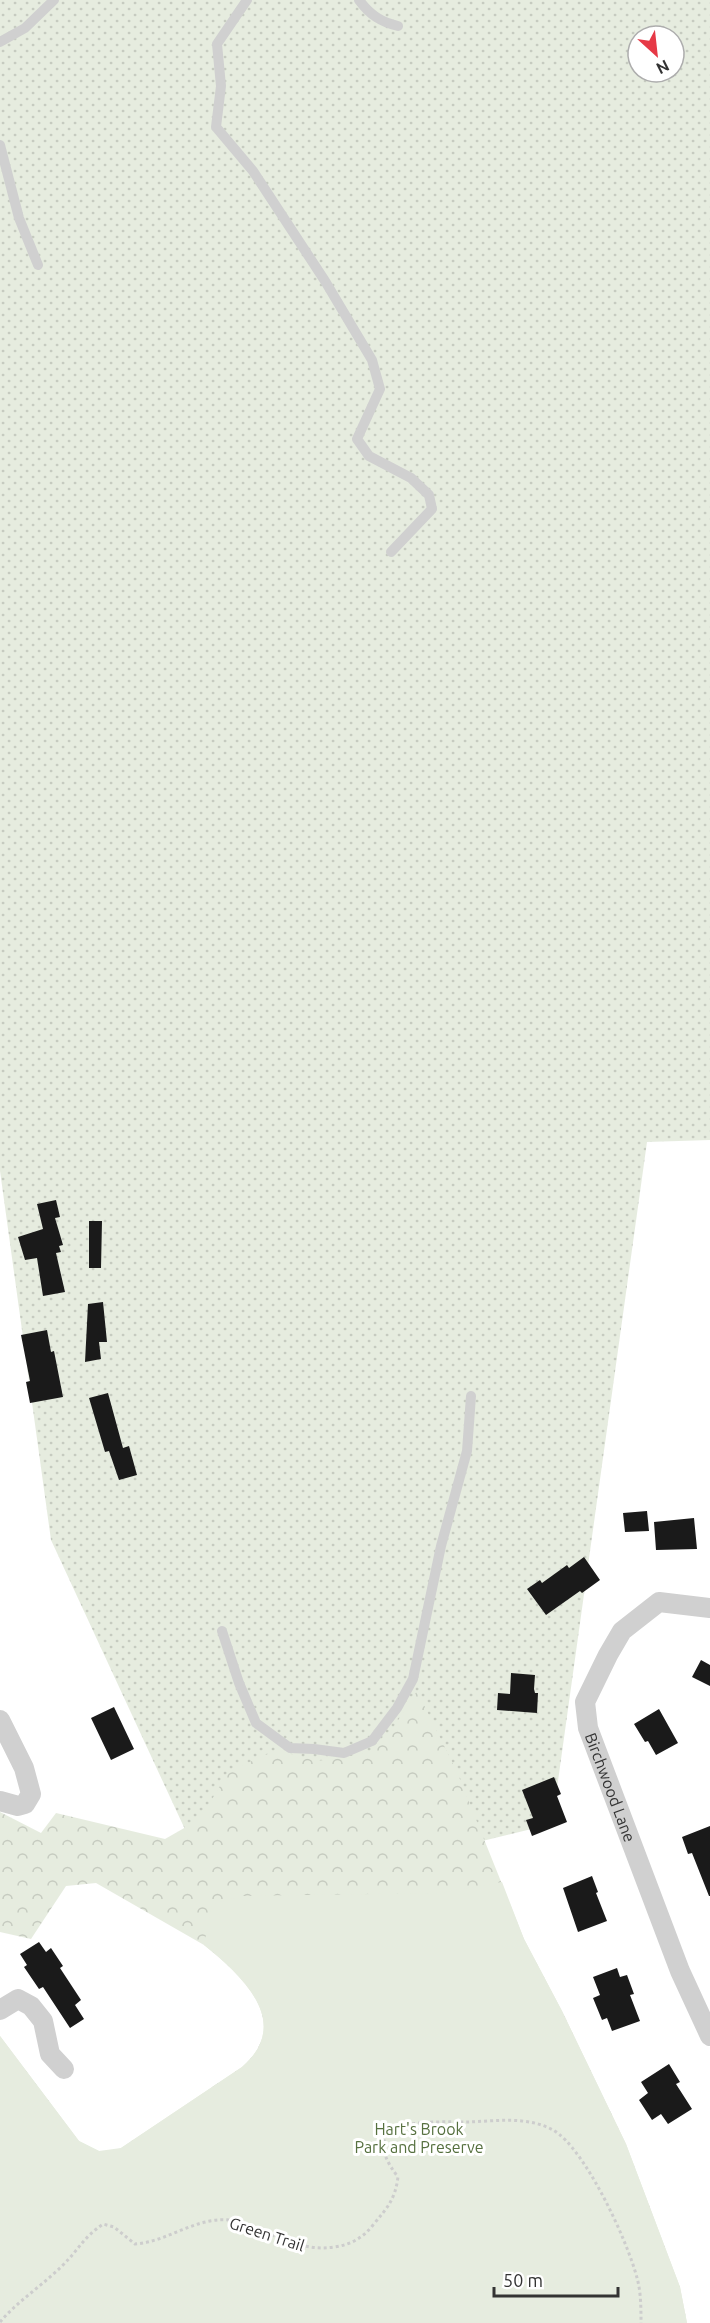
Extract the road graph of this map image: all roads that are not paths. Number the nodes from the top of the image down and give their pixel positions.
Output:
1 (54, 0) edge
2 (248, 0) edge
3 (359, 0) edge
4 (398, 26) dead end
5 (0, 42) edge
6 (0, 145) edge
7 (38, 265) dead end
8 (391, 552) dead end
9 (471, 1396) dead end
10 (710, 1608) edge
11 (222, 1631) dead end
12 (0, 1720) edge
13 (0, 1800) edge
14 (0, 2010) edge
15 (710, 2036) edge
16 (63, 2070) dead end

1 - 5 lane
2 - 8 lane
3 - 4 lane
6 - 7 lane
9 - 11 lane
10 - 15 street, Birchwood Lane
12 - 13 street
14 - 16 street

